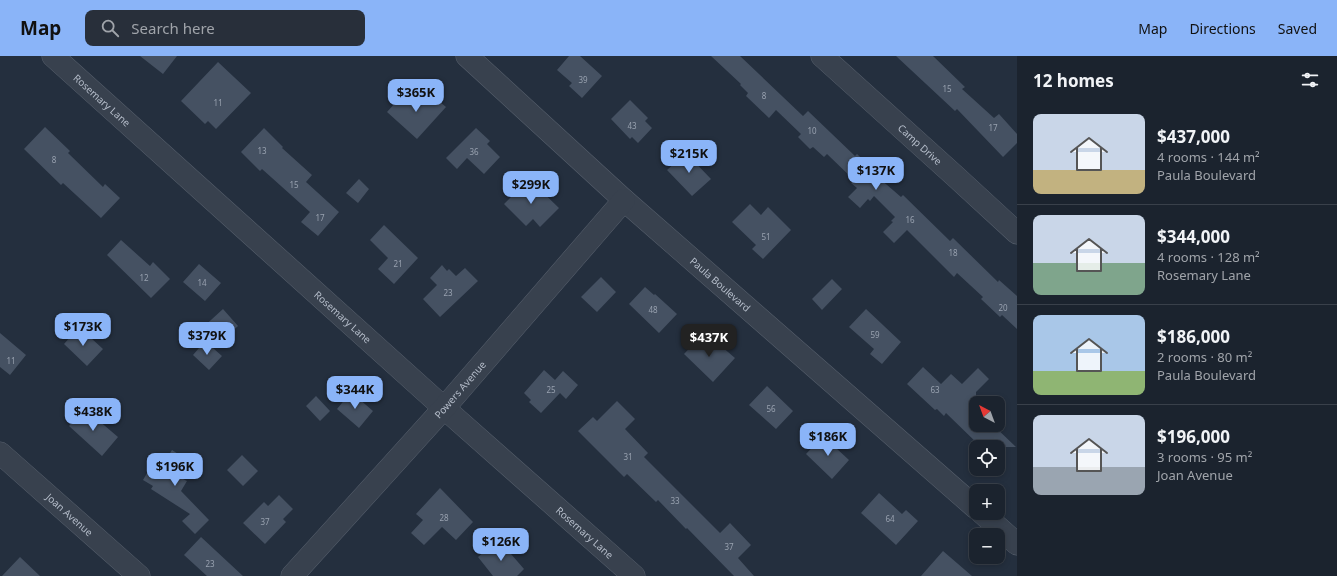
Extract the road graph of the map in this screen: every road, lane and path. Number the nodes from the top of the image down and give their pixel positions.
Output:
1 (53, 56) edge
2 (468, 56) edge
3 (822, 56) edge
4 (624, 200) junction
5 (1017, 233) edge
6 (444, 408) junction
7 (0, 454) edge
8 (969, 502) edge
9 (990, 520) edge
10 (1017, 544) edge
11 (139, 576) edge
12 (292, 576) edge
13 (634, 576) edge

1 - 6 street, Rosemary Lane
2 - 4 street, Paula Boulevard
3 - 5 street, Camp Drive
4 - 6 street, Powers Avenue
4 - 8 street, Paula Boulevard
6 - 12 street, Powers Avenue
6 - 13 street, Rosemary Lane
7 - 11 street, Joan Avenue
9 - 10 street

